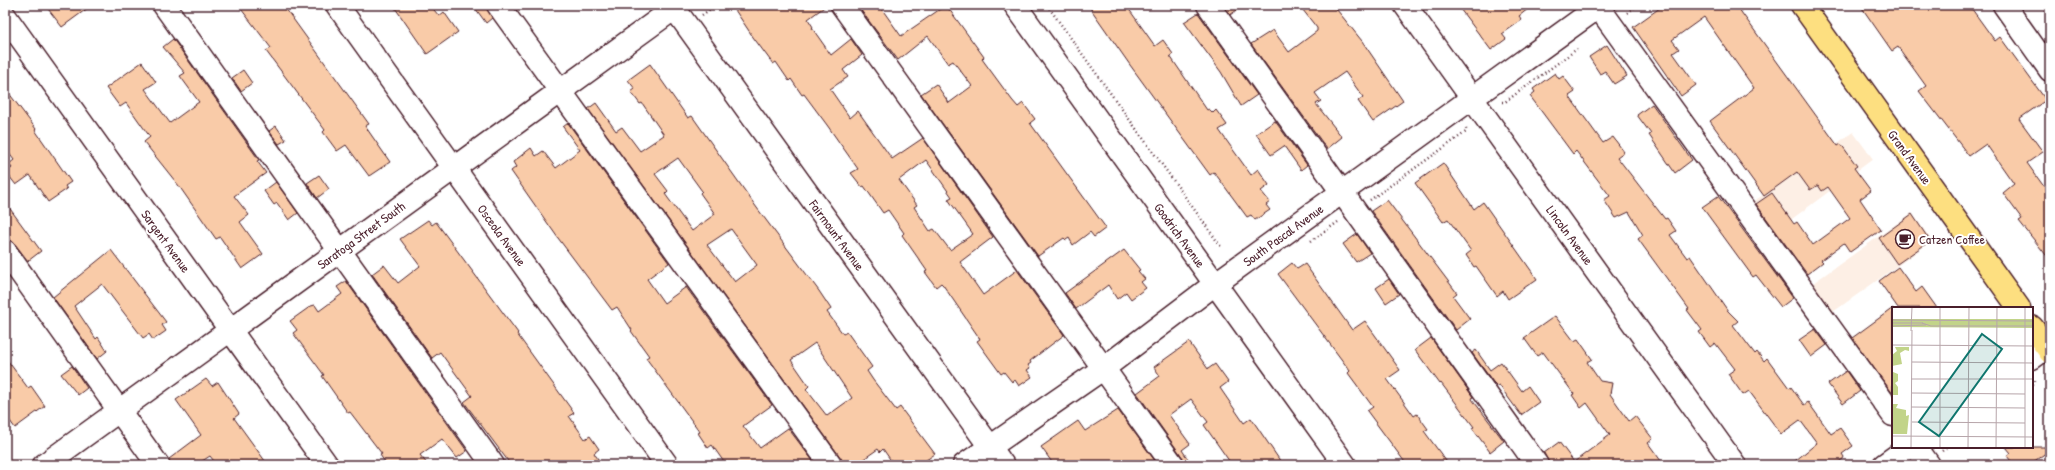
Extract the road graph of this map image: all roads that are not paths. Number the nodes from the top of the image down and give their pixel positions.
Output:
1 (164, 5) edge
2 (337, 5) edge
3 (498, 5) edge
4 (842, 5) edge
5 (1014, 5) edge
6 (1208, 5) edge
7 (1405, 5) edge
8 (1802, 5) edge
9 (2004, 5) edge
10 (675, 6) edge
11 (1599, 6) edge
12 (5, 16) edge
13 (2050, 70) edge
14 (560, 91) junction
15 (1472, 98) junction
16 (454, 168) junction
17 (1342, 191) junction
18 (341, 250) junction
19 (5, 251) edge
20 (1215, 284) junction
21 (2017, 307) edge
22 (2033, 329) edge
23 (230, 330) junction
24 (2045, 350) edge
25 (1104, 368) junction
26 (119, 410) junction
27 (1892, 414) edge
28 (990, 447) junction
29 (1908, 448) edge
30 (1917, 448) edge
31 (44, 465) edge
32 (158, 465) edge
33 (327, 465) edge
34 (493, 465) edge
35 (667, 465) edge
36 (832, 465) edge
37 (964, 465) edge
38 (1003, 465) edge
39 (1173, 465) edge
40 (1345, 465) edge
41 (1538, 465) edge
42 (1735, 465) edge
43 (1884, 465) edge
44 (1929, 465) edge

1 - 18 street
2 - 16 street, Osceola Avenue
3 - 14 street
4 - 25 street
5 - 20 street, Goodrich Avenue
6 - 17 street
7 - 15 street, Lincoln Avenue
8 - 21 main road, Grand Avenue
9 - 13 street
10 - 14 street, Saratoga Street South
10 - 28 street, Fairmount Avenue
11 - 15 street, South Pascal Avenue
11 - 27 street
12 - 23 street, Sargent Avenue
14 - 16 street, Saratoga Street South
14 - 36 street
15 - 17 street, South Pascal Avenue
15 - 42 street, Lincoln Avenue
16 - 18 street, Saratoga Street South
16 - 35 street, Osceola Avenue
17 - 20 street, South Pascal Avenue
17 - 41 street
18 - 23 street, Saratoga Street South
18 - 34 street
19 - 26 street
20 - 25 street, South Pascal Avenue
20 - 40 street, Goodrich Avenue
22 - 24 main road
23 - 26 street, Saratoga Street South
23 - 33 street, Sargent Avenue
25 - 28 street, South Pascal Avenue
25 - 39 street
26 - 31 street, Saratoga Street South
26 - 32 street
28 - 37 street, South Pascal Avenue
28 - 38 street, Fairmount Avenue
29 - 43 street
30 - 44 street

